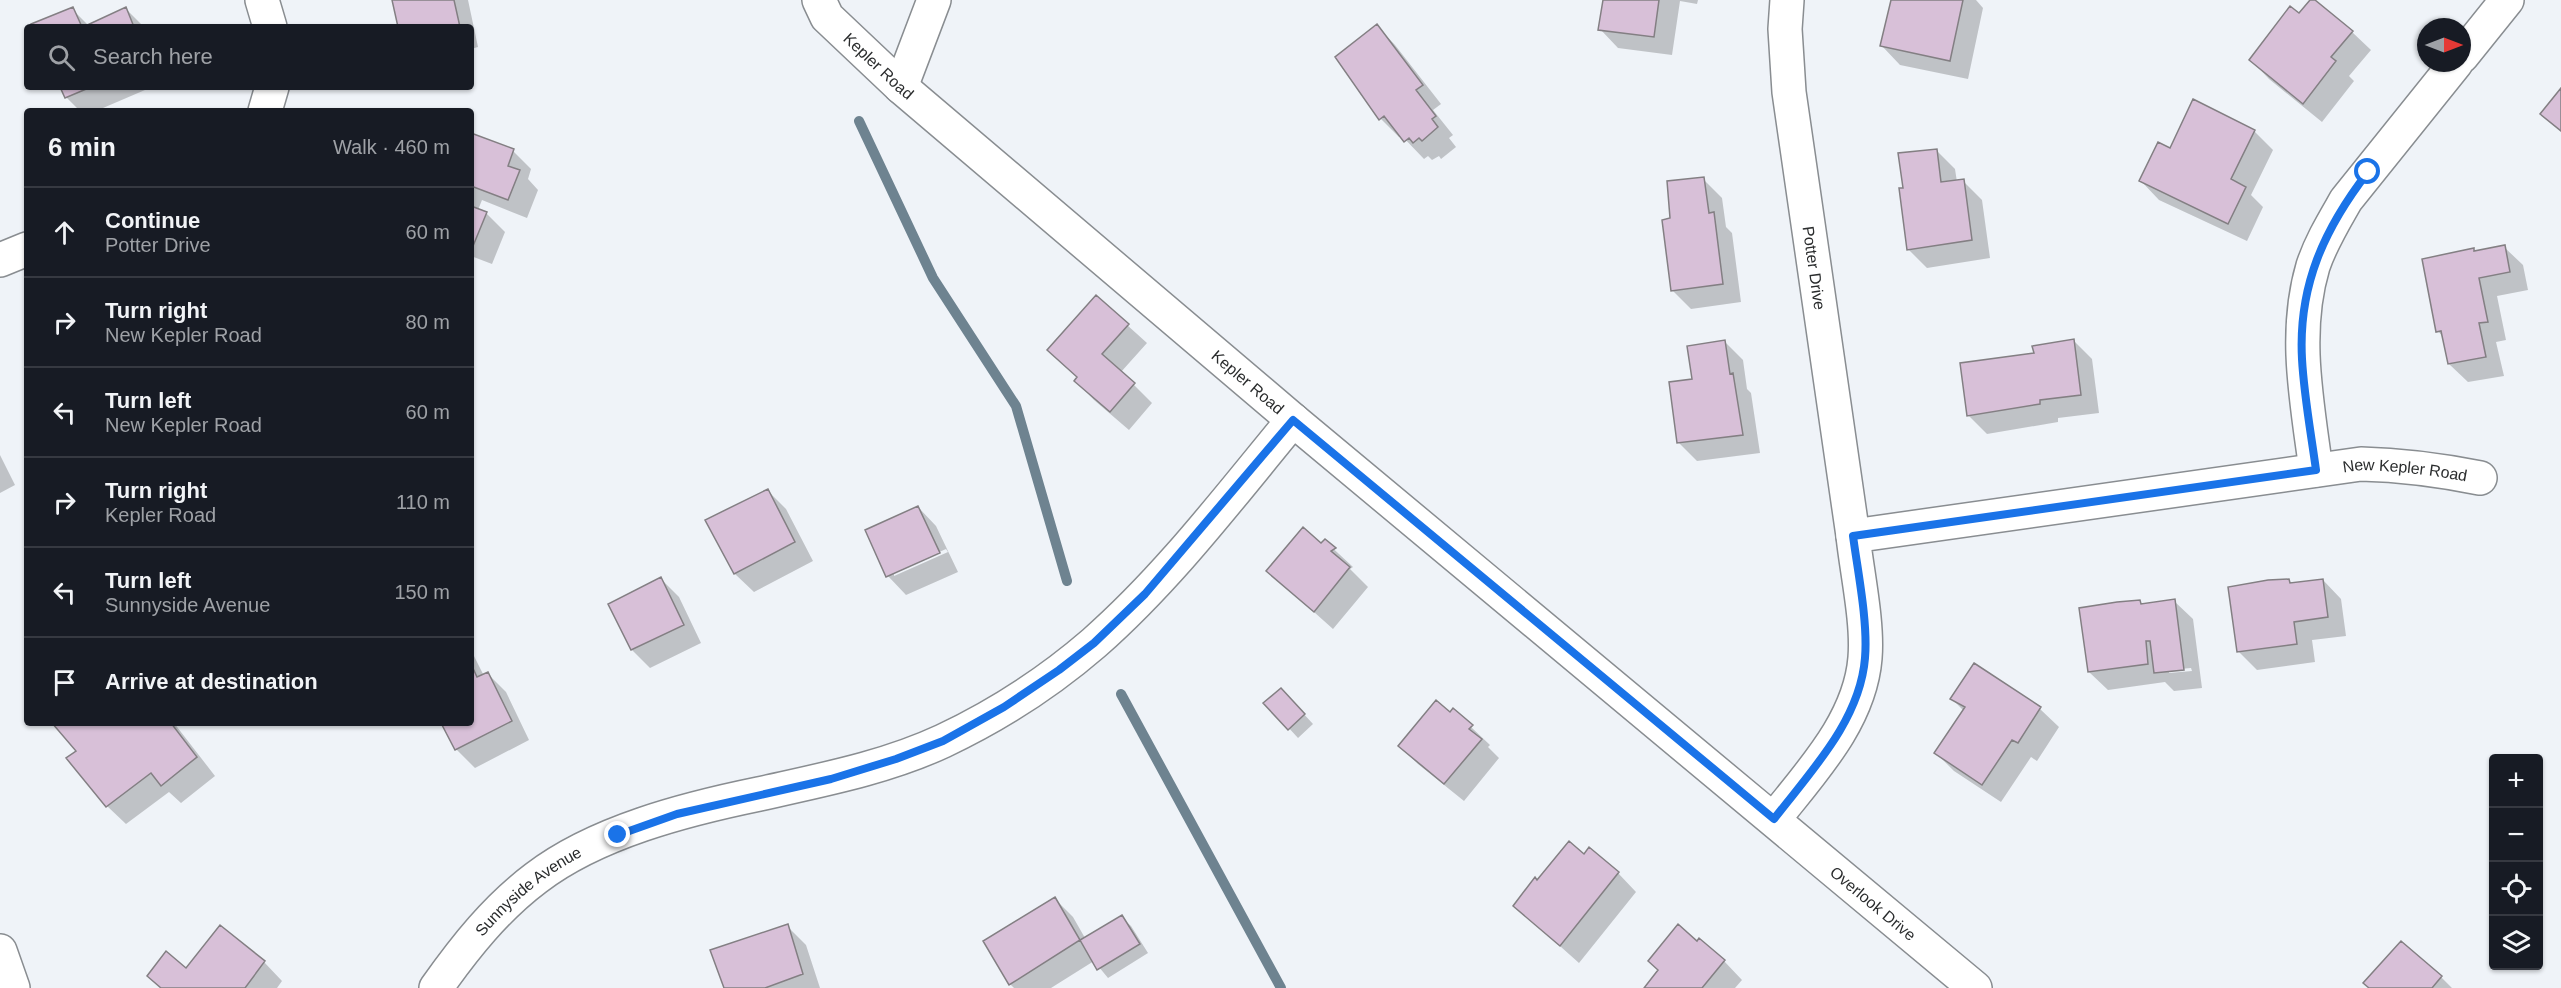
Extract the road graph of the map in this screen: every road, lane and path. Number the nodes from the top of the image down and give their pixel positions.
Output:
1 (262, 0) edge
2 (819, 0) edge
3 (934, 0) edge
4 (1787, 0) edge
5 (2507, 0) edge
6 (269, 24) edge
7 (2471, 45) edge
8 (2449, 72) edge
9 (901, 87) junction
10 (271, 90) edge
11 (265, 108) edge
12 (24, 250) edge
13 (0, 260) edge
14 (1293, 420) junction
15 (2316, 470) junction
16 (2480, 478) dead end
17 (1853, 536) junction
18 (1774, 819) junction
19 (0, 951) edge
20 (13, 988) edge
21 (436, 988) edge
22 (1975, 988) edge

1 - 6 street
2 - 9 street, Kepler Road
3 - 9 street
4 - 17 street, Potter Drive
5 - 7 street
8 - 15 street
9 - 14 street, Kepler Road
10 - 11 street
12 - 13 street
14 - 18 street, Kepler Road
14 - 21 street, Sunnyside Avenue
15 - 16 street, New Kepler Road
15 - 17 street, New Kepler Road
17 - 18 street
18 - 22 street, Overlook Drive
19 - 20 street

